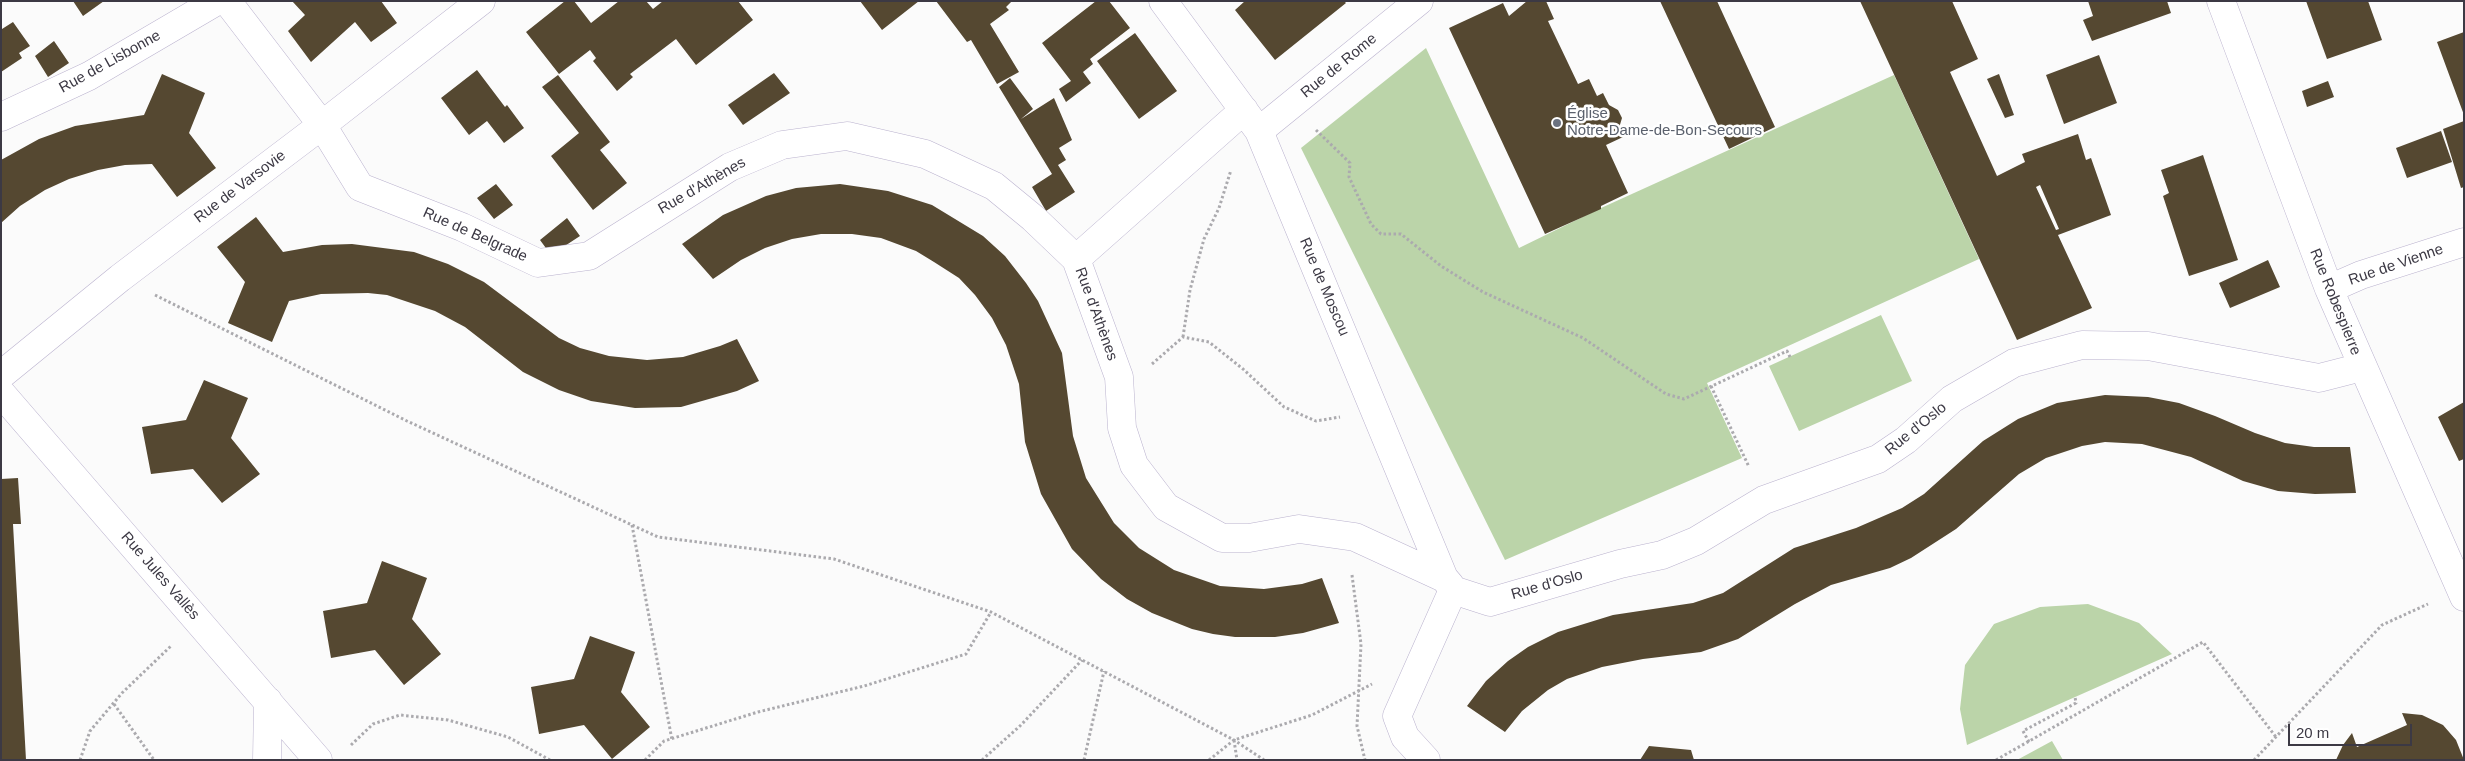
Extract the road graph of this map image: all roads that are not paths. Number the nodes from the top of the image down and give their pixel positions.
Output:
1 (217, 1) edge
2 (227, 1) edge
3 (482, 1) edge
4 (1163, 1) edge
5 (1419, 1) edge
6 (2221, 1) edge
7 (1, 117) edge
8 (1251, 121) junction
9 (322, 125) junction
10 (653, 214) joint
11 (2464, 242) edge
12 (1076, 259) junction
13 (2329, 289) junction
14 (2362, 367) junction
15 (1, 375) edge
16 (1, 392) edge
17 (1449, 584) junction
18 (2462, 593) edge
19 (268, 701) junction
20 (267, 760) edge
21 (318, 760) edge
22 (1426, 760) edge

1 - 7 street, Rue de Lisbonne
2 - 9 street, Rue de Belgrade
3 - 9 street, Rue de Varsovie
4 - 8 street, Rue de Moscou
5 - 8 street, Rue de Rome
6 - 13 street, Rue Robespierre
8 - 12 street, Rue de Rome
8 - 17 street, Rue de Moscou
9 - 10 street, Rue de Belgrade
9 - 15 street, Rue de Varsovie
10 - 12 street, Rue d'Athènes
11 - 13 street, Rue de Vienne
12 - 17 street, Rue d'Athènes
13 - 14 street, Rue Robespierre
14 - 17 street, Rue d'Oslo
14 - 18 street, Rue Robespierre
16 - 19 street, Rue Jules Vallès
17 - 22 street
19 - 20 street
19 - 21 street, Rue Jules Vallès

